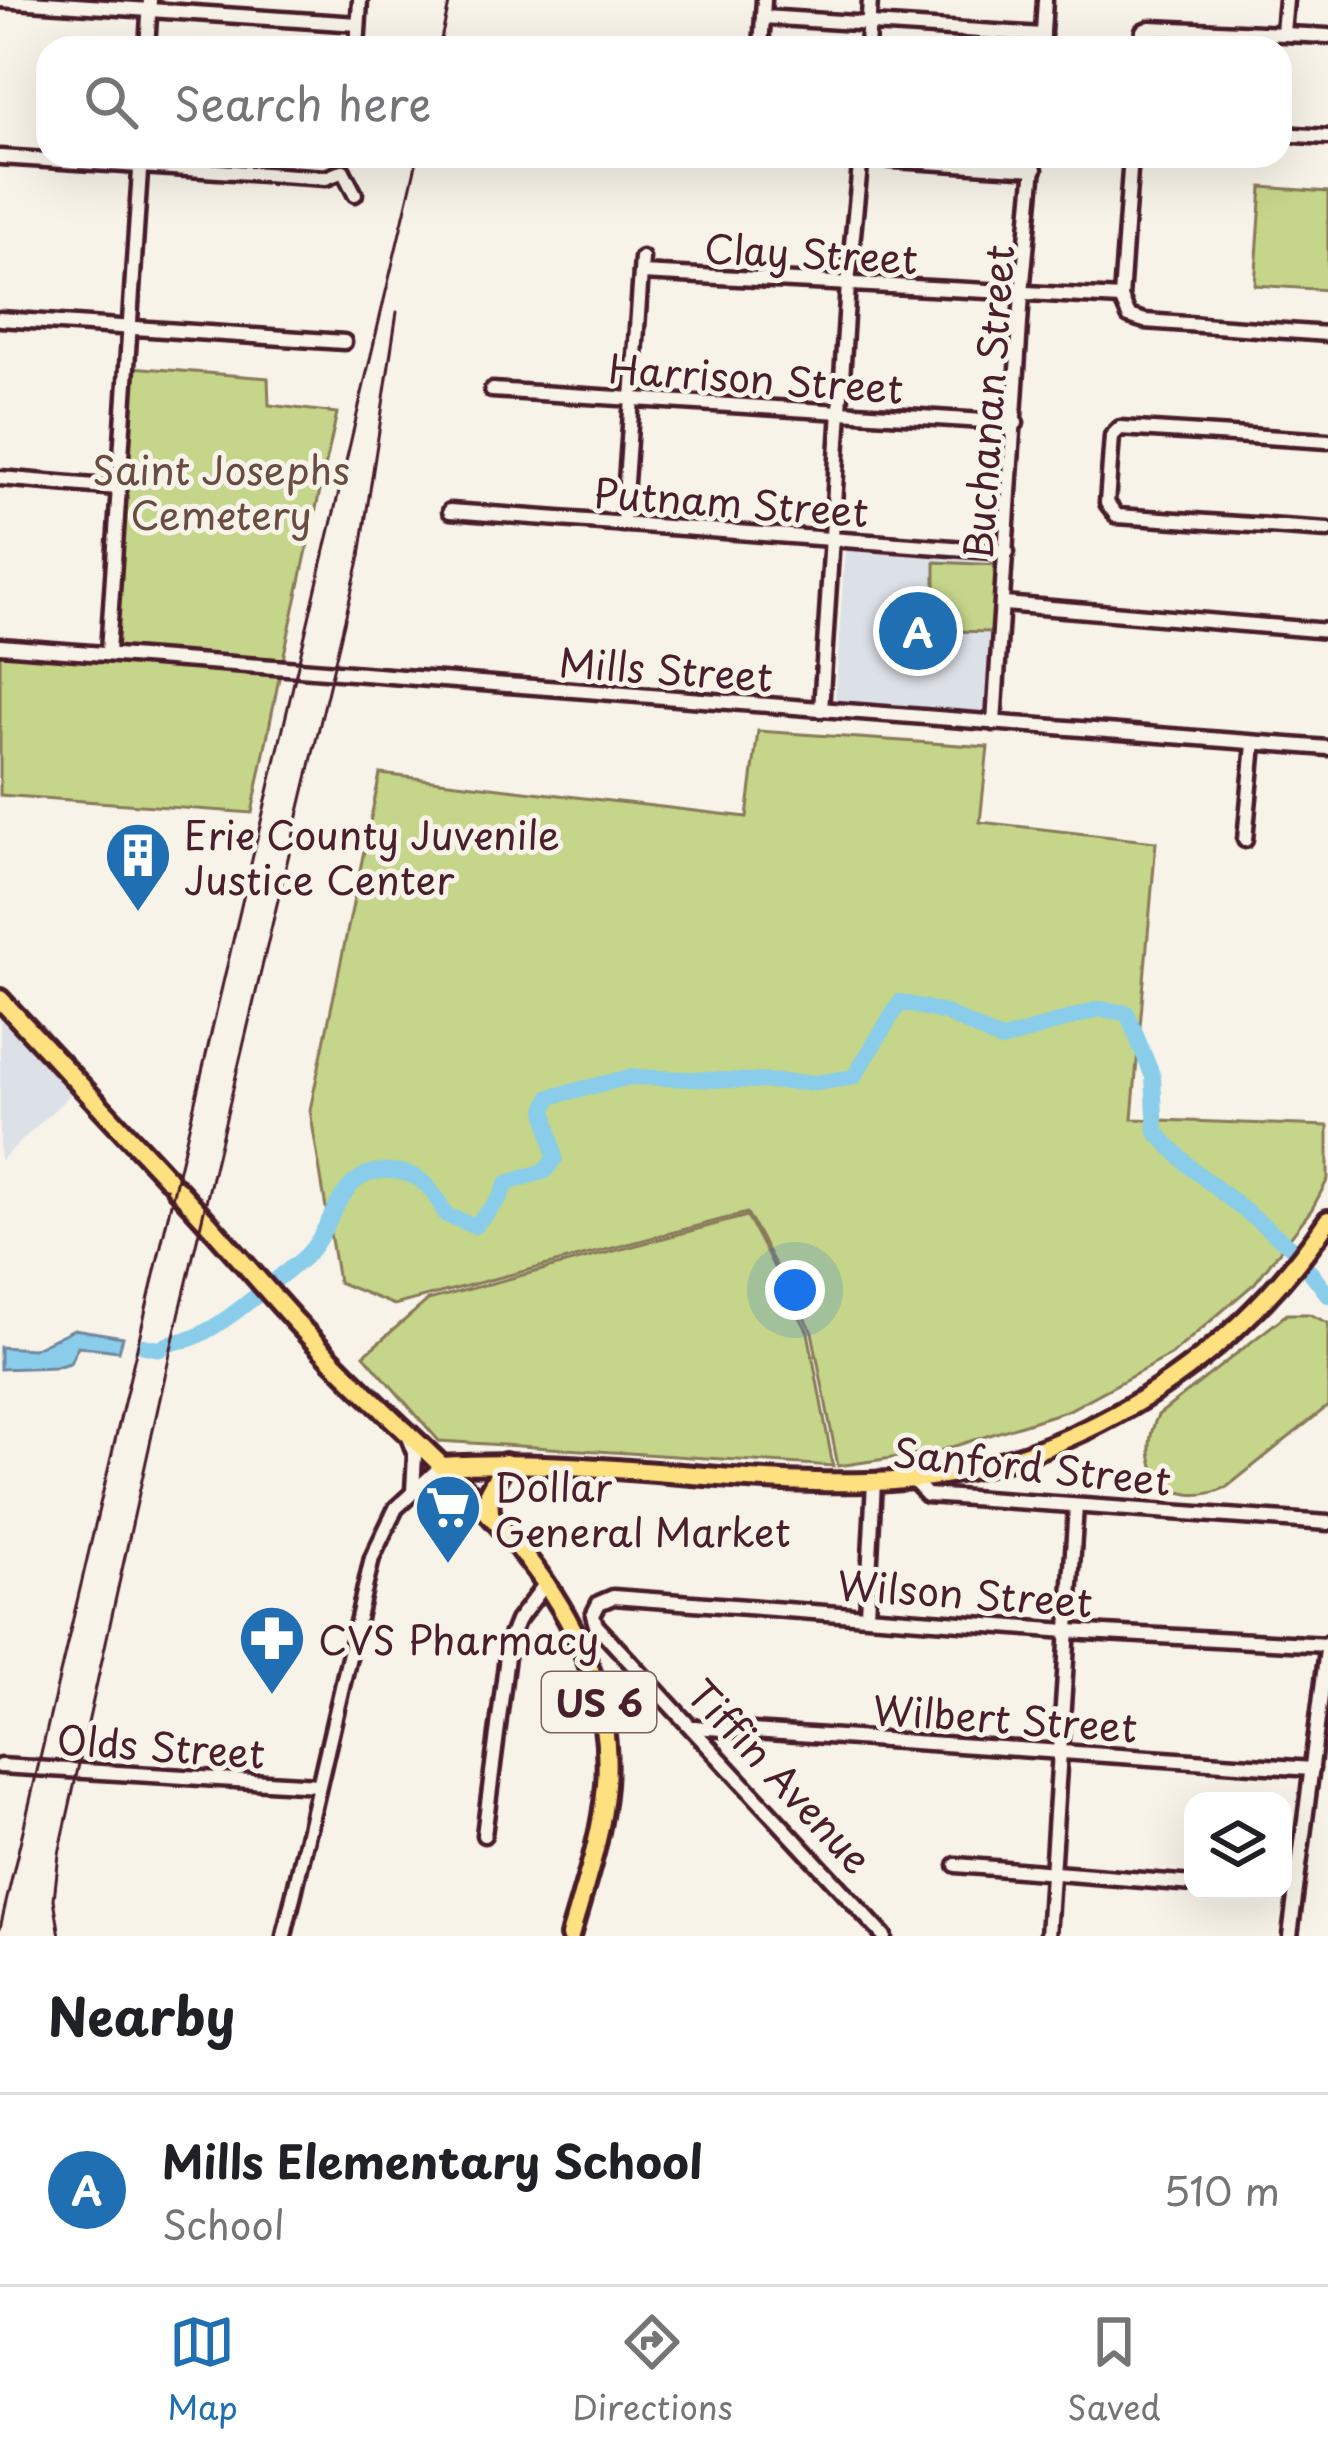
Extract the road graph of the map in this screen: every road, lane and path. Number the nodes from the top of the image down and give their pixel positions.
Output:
1 (0, 0) edge
2 (360, 0) edge
3 (764, 0) edge
4 (870, 0) edge
5 (1045, 0) edge
6 (1286, 0) edge
7 (150, 5) edge
8 (763, 17) junction
9 (358, 24) junction
10 (868, 26) junction
11 (1283, 32) junction
12 (148, 36) edge
13 (358, 36) edge
14 (762, 36) edge
15 (868, 36) edge
16 (977, 36) edge
17 (1042, 36) edge
18 (1142, 36) edge
19 (1328, 36) edge
20 (1292, 135) edge
21 (1328, 137) edge
22 (0, 157) edge
23 (36, 158) edge
24 (141, 168) edge
25 (217, 168) edge
26 (344, 168) edge
27 (860, 168) edge
28 (1034, 168) edge
29 (1130, 168) edge
30 (343, 171) junction
31 (355, 194) dead end
32 (642, 258) dead end
33 (641, 273) junction
34 (848, 284) junction
35 (1022, 293) junction
36 (1121, 298) junction
37 (0, 319) edge
38 (130, 325) junction
39 (1328, 334) edge
40 (344, 342) dead end
41 (492, 390) dead end
42 (632, 399) junction
43 (839, 412) junction
44 (1016, 423) junction
45 (1328, 441) edge
46 (0, 478) edge
47 (118, 488) junction
48 (450, 511) dead end
49 (623, 524) junction
50 (1328, 530) edge
51 (833, 539) junction
52 (1007, 552) junction
53 (1004, 604) junction
54 (1328, 632) edge
55 (0, 646) edge
56 (108, 652) junction
57 (821, 710) junction
58 (994, 723) junction
59 (1254, 744) junction
60 (1328, 748) edge
61 (1245, 839) dead end
62 (0, 999) edge
63 (1328, 1220) edge
64 (405, 1430) junction
65 (505, 1463) junction
66 (442, 1466) junction
67 (911, 1479) junction
68 (874, 1482) junction
69 (413, 1490) junction
70 (1076, 1506) junction
71 (490, 1514) junction
72 (1328, 1522) edge
73 (547, 1582) junction
74 (599, 1603) joint
75 (866, 1614) junction
76 (1066, 1631) junction
77 (1328, 1643) edge
78 (694, 1727) junction
79 (1059, 1752) junction
80 (0, 1766) edge
81 (1312, 1769) junction
82 (318, 1785) junction
83 (484, 1835) dead end
84 (956, 1865) dead end
85 (1052, 1872) junction
86 (1184, 1883) edge
87 (1292, 1892) edge
88 (1296, 1892) junction
89 (284, 1936) edge
90 (570, 1936) edge
91 (884, 1936) edge
92 (1048, 1936) edge
93 (1290, 1936) edge

1 - 7 street
2 - 9 street
3 - 8 street
4 - 10 street
5 - 17 street
6 - 11 street
7 - 9 street
7 - 12 street
8 - 10 street
8 - 14 street
9 - 13 street
10 - 15 street
10 - 16 street
11 - 18 street
11 - 19 street
20 - 21 street
22 - 23 street
24 - 38 street
25 - 30 street
26 - 30 street
27 - 34 street
28 - 35 street, Buchanan Street
29 - 36 street
30 - 31 street
32 - 33 street
33 - 34 street, Clay Street
33 - 42 street
34 - 35 street, Clay Street
34 - 43 street
35 - 36 street, Clay Street
35 - 44 street, Buchanan Street
36 - 39 street
37 - 38 street
38 - 40 street
38 - 47 street
41 - 42 street, Harrison Street
42 - 43 street, Harrison Street
42 - 49 street
43 - 44 street, Harrison Street
43 - 51 street
44 - 52 street, Buchanan Street
45 - 50 street
46 - 47 street
47 - 56 street
48 - 49 street, Putnam Street
49 - 51 street, Putnam Street
51 - 52 street, Putnam Street
51 - 57 street
52 - 53 street, Buchanan Street
53 - 54 street
53 - 58 street, Buchanan Street
55 - 56 street, Mills Street
56 - 57 street, Mills Street
57 - 58 street, Mills Street
58 - 59 street, Mills Street
59 - 60 street, Mills Street
59 - 61 street
62 - 64 main road, US 6
63 - 67 main road
64 - 66 main road, US 6
64 - 69 street
65 - 66 main road, Sanford Street
65 - 68 main road, Sanford Street
65 - 71 main road
66 - 69 street
66 - 71 main road, US 6
67 - 68 main road, Sanford Street
67 - 70 street, Sanford Street
68 - 75 street
69 - 82 street
70 - 72 street, Sanford Street
70 - 76 street
71 - 73 main road, US 6
73 - 83 street
73 - 90 main road, US 6
74 - 75 street, Wilson Street
74 - 78 street, Tiffin Avenue
75 - 76 street, Wilson Street
76 - 77 street, Wilson Street
76 - 79 street
77 - 81 street
78 - 79 street, Wilbert Street
78 - 91 street, Tiffin Avenue
79 - 81 street, Wilbert Street
79 - 85 street
80 - 82 street, Olds Street
81 - 88 street
82 - 89 street
84 - 85 street
85 - 86 street
85 - 92 street
87 - 88 street
88 - 93 street

